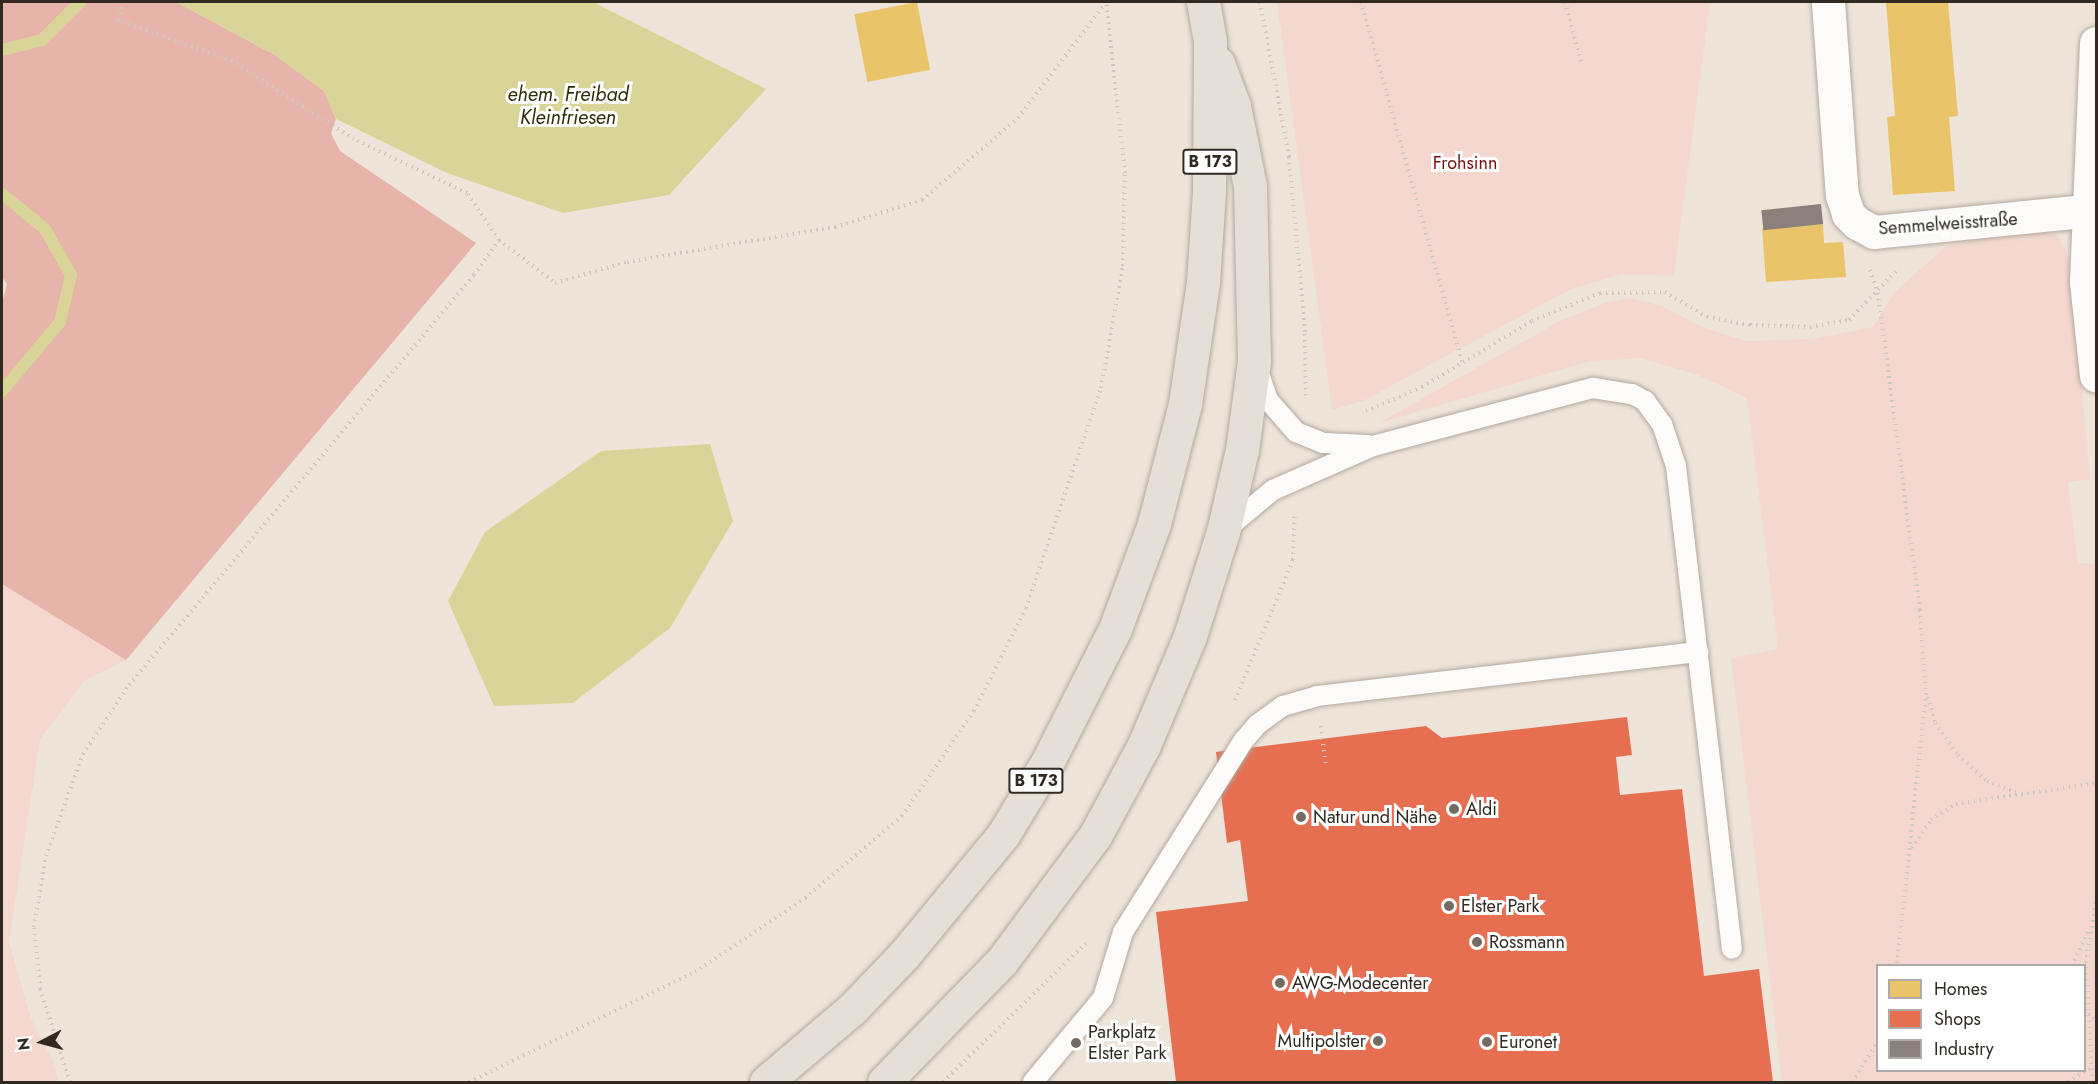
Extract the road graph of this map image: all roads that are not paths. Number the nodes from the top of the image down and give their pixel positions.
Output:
1 (1203, 2) edge
2 (1828, 2) edge
3 (1210, 41) junction
4 (2097, 43) edge
5 (2086, 211) junction
6 (1254, 361) junction
7 (2097, 375) edge
8 (1373, 446) junction
9 (1222, 532) junction
10 (1698, 651) junction
11 (1732, 949) dead end
12 (766, 1083) edge
13 (884, 1083) edge
14 (1033, 1083) edge

1 - 3 main road, B 173
2 - 5 street, Semmelweisstraße
3 - 6 main road, B 173
3 - 12 main road, B 173
4 - 5 street
5 - 7 street
6 - 8 lane
6 - 9 main road, B 173
8 - 9 lane
8 - 10 lane
9 - 13 main road, B 173
10 - 11 lane
10 - 14 lane

